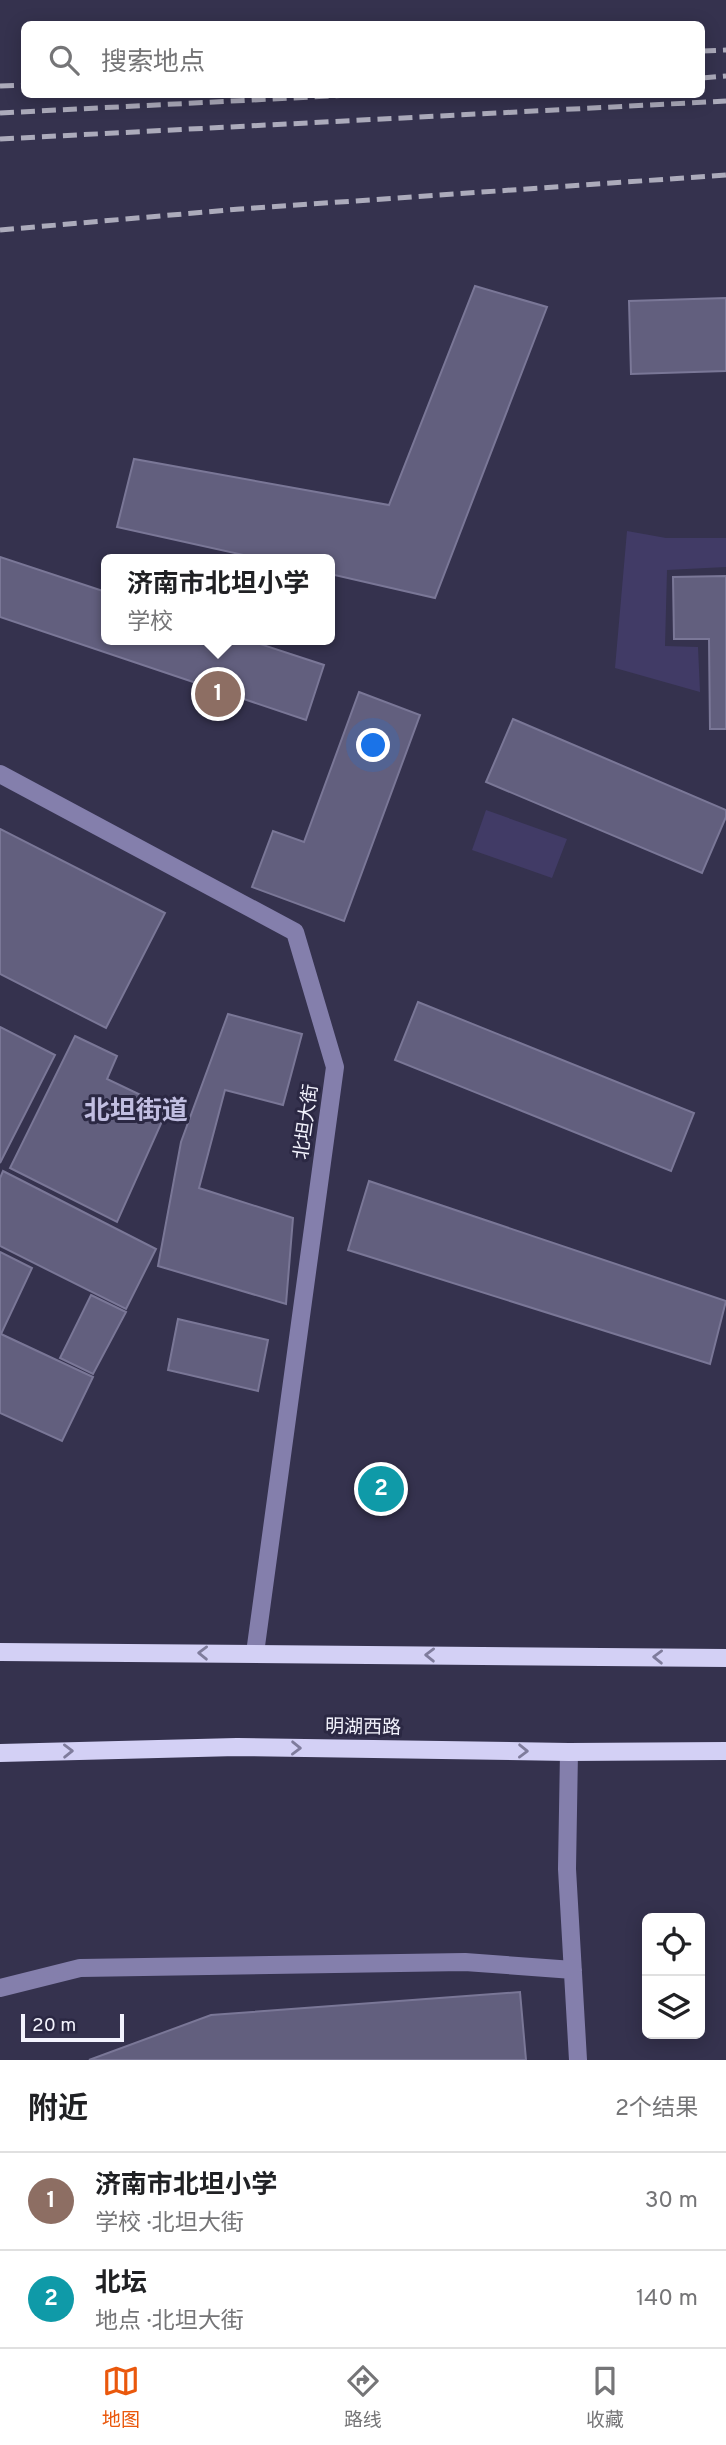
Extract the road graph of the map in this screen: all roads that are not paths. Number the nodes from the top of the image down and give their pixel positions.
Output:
1 (0, 774) edge
2 (0, 1652) edge
3 (255, 1653) junction
4 (726, 1657) edge
5 (726, 1751) edge
6 (569, 1752) junction
7 (0, 1753) edge
8 (573, 1970) junction
9 (0, 1988) edge
10 (578, 2060) edge

1 - 3 street, 北坦大街
3 -> 2 main road
4 -> 3 main road
5 - 6 main road, 明湖西路
7 -> 6 main road, 明湖西路
6 - 8 street
8 - 9 street
8 - 10 street

